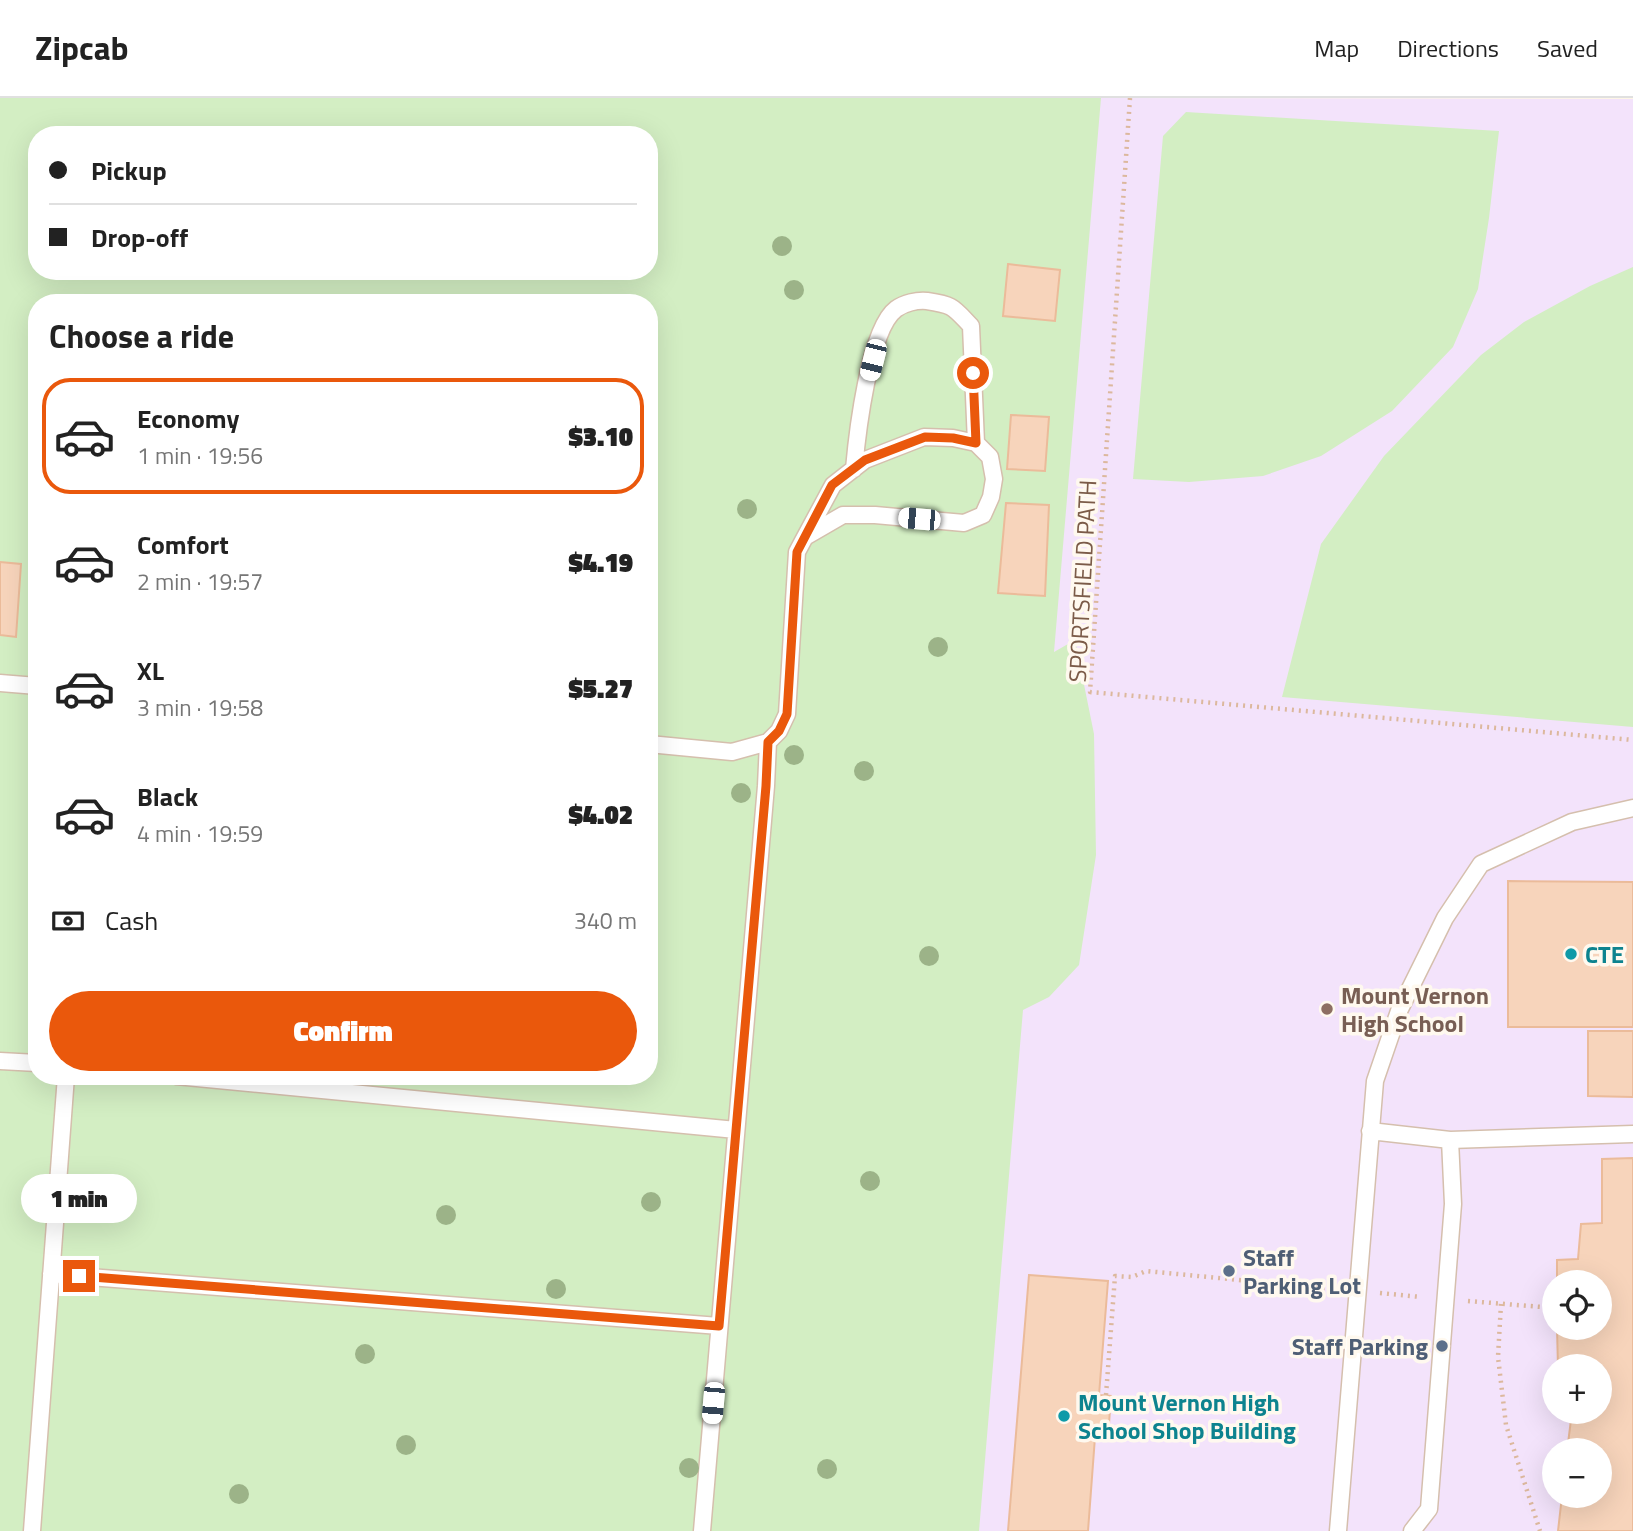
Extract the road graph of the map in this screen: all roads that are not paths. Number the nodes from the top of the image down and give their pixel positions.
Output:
1 (976, 443) junction
2 (854, 469) junction
3 (805, 537) junction
4 (0, 683) edge
5 (28, 685) edge
6 (768, 742) junction
7 (658, 745) edge
8 (1633, 808) edge
9 (0, 1060) edge
10 (28, 1062) edge
11 (65, 1085) edge
12 (269, 1085) edge
13 (736, 1130) junction
14 (1370, 1130) junction
15 (1633, 1134) edge
16 (1450, 1140) junction
17 (51, 1274) junction
18 (719, 1326) junction
19 (32, 1531) edge
20 (702, 1531) edge
21 (1338, 1531) edge
22 (1412, 1531) edge

1 - 2 lane
1 - 2 lane
1 - 3 lane
2 - 3 lane
3 - 6 lane
4 - 5 lane
6 - 7 lane
6 - 13 lane
8 - 14 lane
9 - 10 lane
11 - 17 lane
12 - 13 lane
13 - 18 lane
14 - 16 lane
14 - 21 lane
15 - 16 lane
16 - 22 lane
17 - 18 lane
17 - 19 lane
18 - 20 lane

